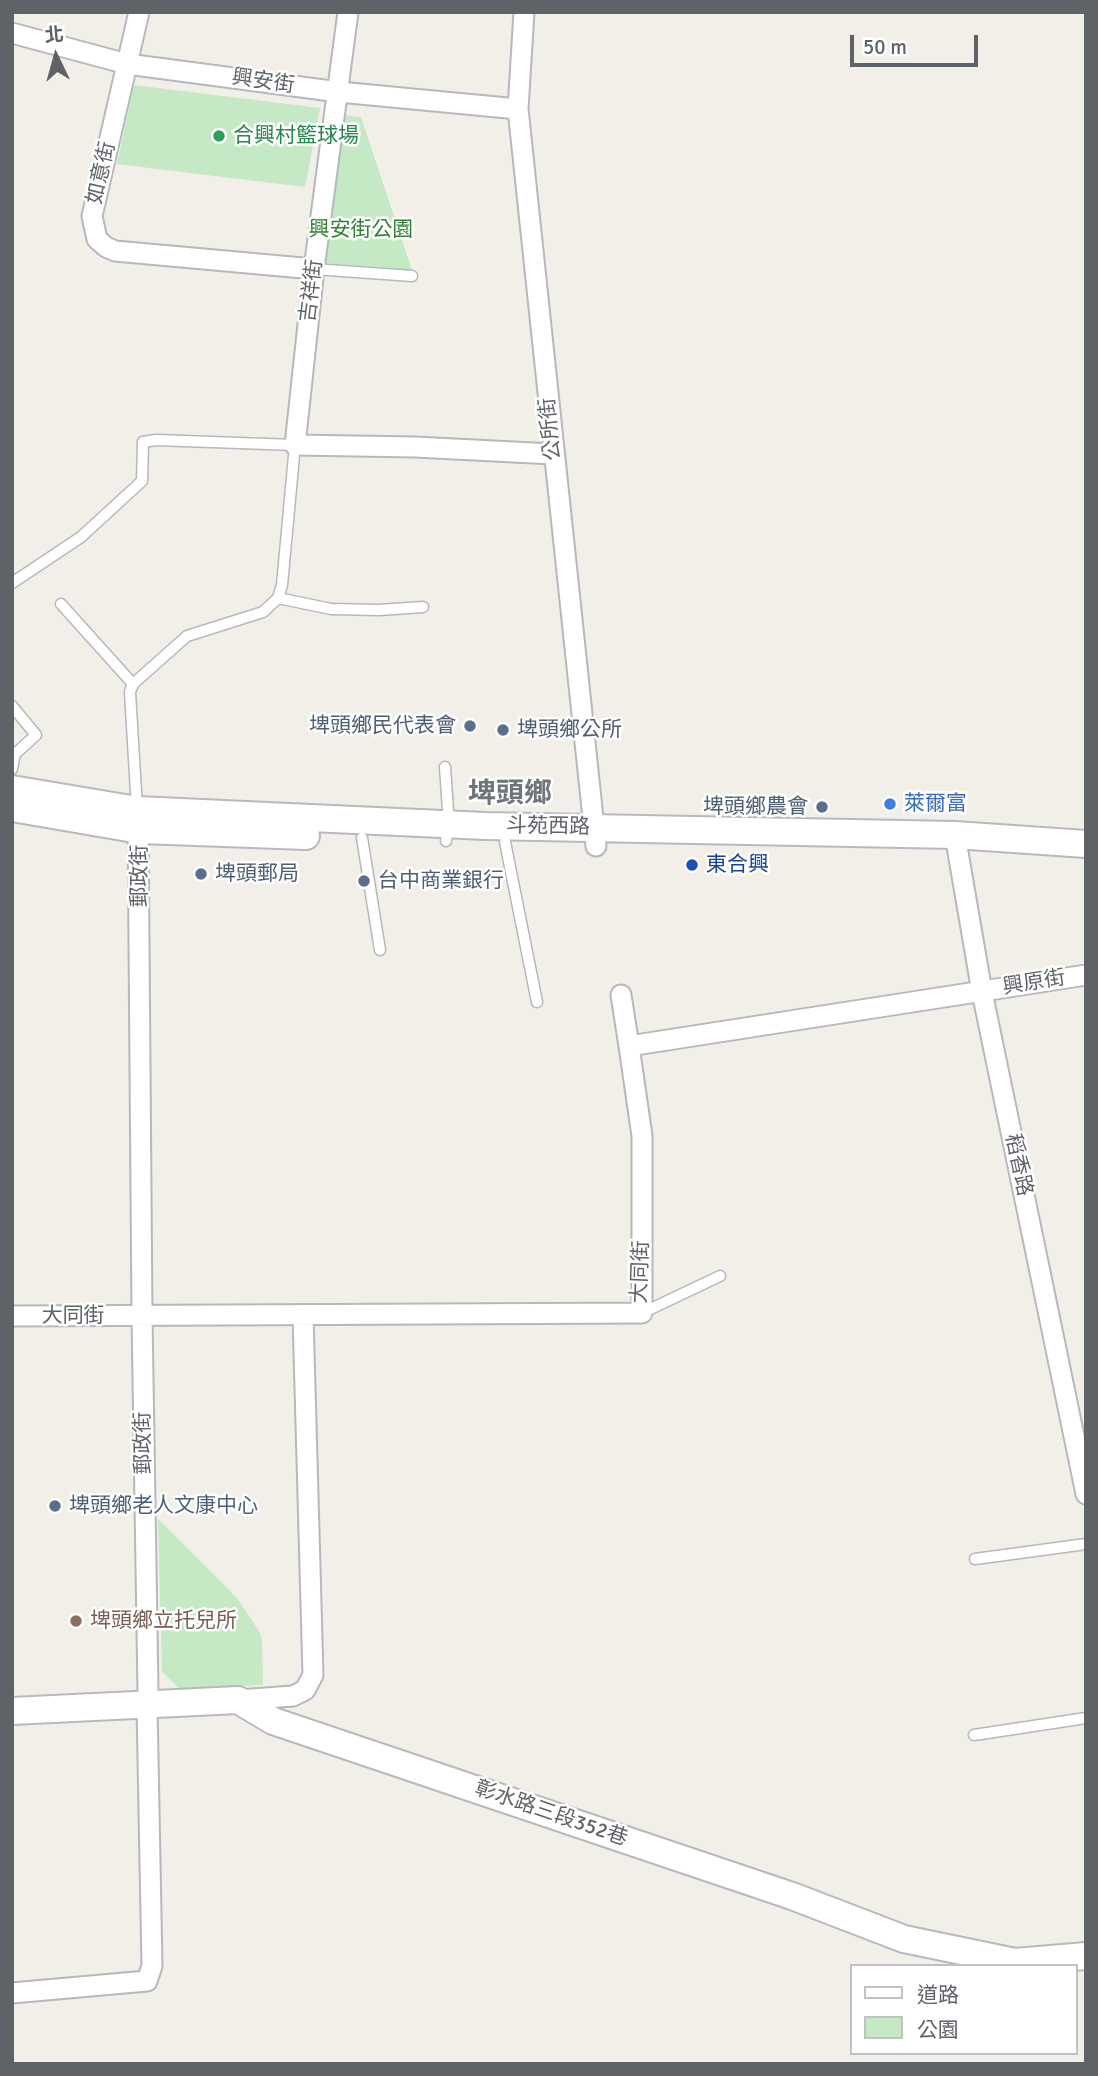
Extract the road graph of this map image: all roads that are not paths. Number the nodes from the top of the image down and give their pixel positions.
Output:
1 (139, 12) edge
2 (348, 12) edge
3 (524, 12) edge
4 (12, 33) edge
5 (127, 64) junction
6 (339, 92) junction
7 (518, 108) junction
8 (314, 269) junction
9 (412, 276) dead end
10 (295, 445) junction
11 (553, 454) junction
12 (12, 583) edge
13 (278, 598) junction
14 (61, 604) dead end
15 (423, 607) dead end
16 (133, 684) junction
17 (12, 706) edge
18 (445, 767) dead end
19 (12, 769) edge
20 (12, 789) edge
21 (12, 808) edge
22 (139, 820) junction
23 (447, 833) junction
24 (595, 836) junction
25 (362, 838) junction
26 (505, 842) junction
27 (957, 844) junction
28 (1086, 844) edge
29 (1086, 861) edge
30 (380, 950) dead end
31 (1086, 975) edge
32 (982, 992) junction
33 (621, 995) dead end
34 (537, 1002) dead end
35 (629, 1046) junction
36 (720, 1276) dead end
37 (642, 1312) junction
38 (142, 1315) junction
39 (12, 1316) edge
40 (303, 1316) junction
41 (1086, 1494) edge
42 (1086, 1544) edge
43 (975, 1559) dead end
44 (238, 1700) junction
45 (146, 1706) junction
46 (12, 1711) edge
47 (1086, 1718) edge
48 (974, 1735) dead end
49 (1086, 1956) edge
50 (12, 1993) edge

1 - 5 street, 如意街
2 - 6 street, 吉祥街
3 - 7 street, 公所街
4 - 5 street, 興安街
5 - 6 street, 興安街
5 - 8 street, 如意街
6 - 7 street, 興安街
6 - 8 street, 吉祥街
7 - 11 street, 公所街
8 - 9 lane
8 - 10 street, 吉祥街
10 - 11 street
10 - 12 lane
10 - 13 lane
11 - 24 street, 公所街
13 - 15 lane
13 - 16 lane
14 - 16 lane
16 - 22 lane
17 - 19 lane
18 - 23 lane
20 - 22 main road, 斗苑西路
21 - 22 main road, 斗苑西路
22 - 23 main road, 斗苑西路
22 - 25 main road, 斗苑西路
22 - 38 street, 郵政街
23 - 24 main road, 斗苑西路
23 - 25 main road, 斗苑西路
23 - 26 main road, 斗苑西路
24 - 26 main road, 斗苑西路
24 - 27 main road, 斗苑西路
25 - 30 lane
26 - 34 lane
27 - 28 main road, 斗苑西路
27 - 29 main road, 斗苑西路
27 - 32 street, 稻香路
31 - 32 street, 興原街
32 - 35 street
32 - 41 street, 稻香路
33 - 35 street, 大同街
35 - 37 street, 大同街
36 - 37 lane
37 - 40 street, 大同街
38 - 39 street, 大同街
38 - 40 street, 大同街
38 - 45 street, 郵政街
40 - 44 street
42 - 43 lane
44 - 45 main road
44 - 49 main road, 彰水路三段352巷
45 - 46 main road
45 - 50 street, 郵政街
47 - 48 lane

